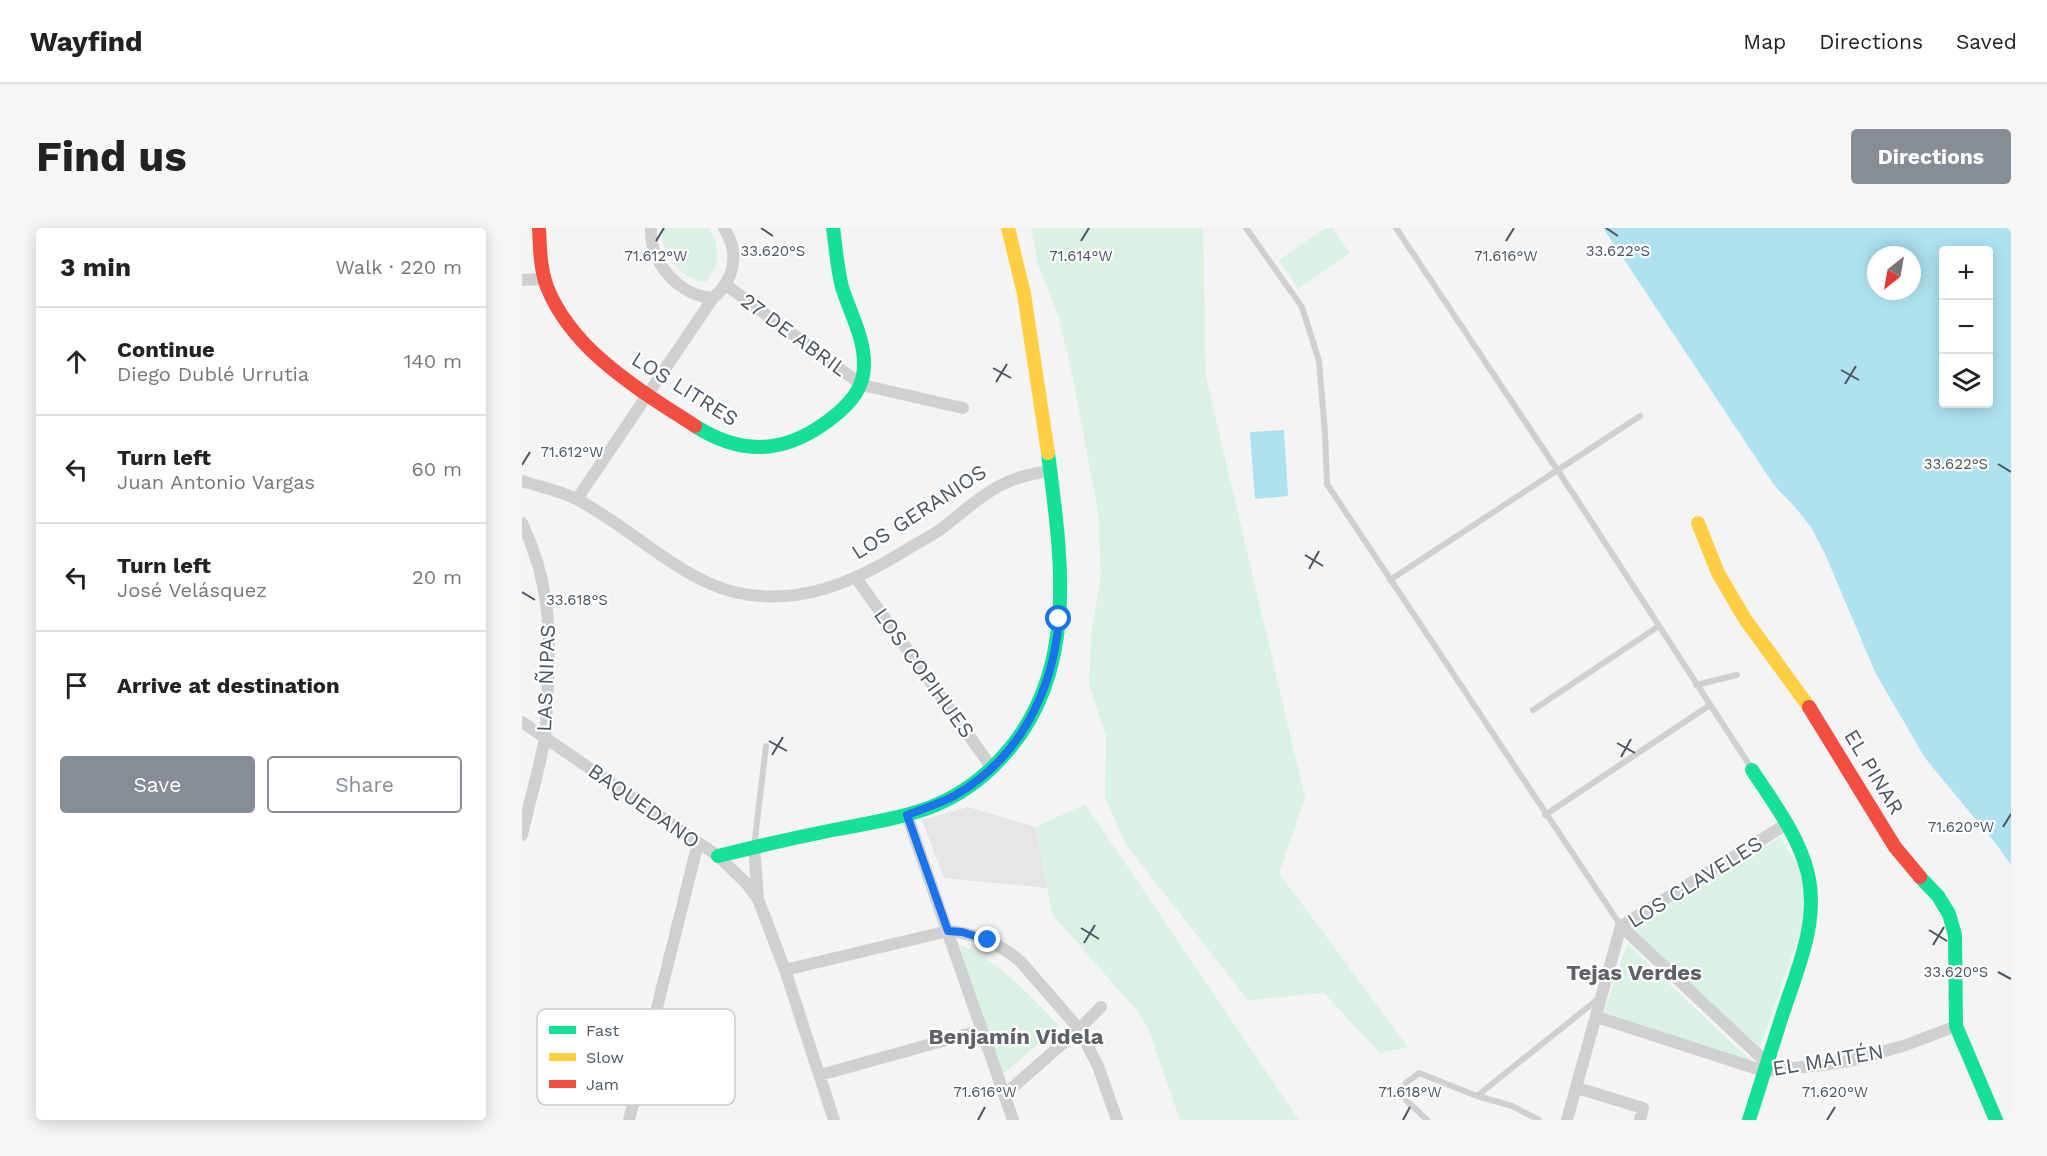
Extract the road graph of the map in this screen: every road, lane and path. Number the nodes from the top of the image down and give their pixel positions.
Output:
1 (539, 228) edge
2 (651, 228) edge
3 (724, 228) edge
4 (833, 228) edge
5 (1008, 228) edge
6 (1246, 228) edge
7 (1396, 228) edge
8 (543, 279) junction
9 (522, 280) edge
10 (726, 285) junction
11 (713, 298) junction
12 (862, 386) junction
13 (647, 394) junction
14 (963, 408) dead end
15 (1640, 416) dead end
16 (1558, 470) junction
17 (1051, 471) junction
18 (522, 481) edge
19 (577, 499) junction
20 (522, 522) edge
21 (1698, 523) dead end
22 (856, 578) junction
23 (1390, 580) junction
24 (1659, 626) junction
25 (1737, 675) dead end
26 (1696, 685) junction
27 (1710, 705) junction
28 (1533, 710) dead end
29 (522, 722) edge
30 (544, 737) junction
31 (766, 746) dead end
32 (992, 768) junction
33 (1752, 770) joint
34 (528, 785) edge
35 (1545, 814) junction
36 (907, 815) junction
37 (1785, 825) junction
38 (522, 835) edge
39 (698, 843) junction
40 (754, 847) junction
41 (718, 856) junction
42 (758, 899) junction
43 (1622, 926) junction
44 (948, 931) junction
45 (785, 970) junction
46 (1602, 996) junction
47 (1101, 1007) dead end
48 (657, 1009) edge
49 (1597, 1017) junction
50 (1956, 1026) junction
51 (1079, 1029) junction
52 (982, 1030) junction
53 (1766, 1067) junction
54 (820, 1075) junction
55 (1577, 1088) junction
56 (1004, 1095) junction
57 (1477, 1096) junction
58 (634, 1105) edge
59 (630, 1120) edge
60 (834, 1120) edge
61 (1013, 1120) edge
62 (1117, 1120) edge
63 (1427, 1120) edge
64 (1539, 1120) edge
65 (1567, 1120) edge
66 (1640, 1120) edge
67 (1749, 1120) edge
68 (1996, 1120) edge

1 - 8 street, LOS LITRES
2 - 11 street, 27 DE ABRIL
3 - 10 street, 27 DE ABRIL
4 - 12 street
5 - 17 street
6 - 23 lane
7 - 16 lane
8 - 9 street
8 - 13 street, LOS LITRES
10 - 11 street, 27 DE ABRIL
10 - 12 street, 27 DE ABRIL
11 - 13 street
12 - 13 street, LOS LITRES
12 - 14 street
13 - 19 street
15 - 16 lane
16 - 23 lane
16 - 24 lane
17 - 22 street, LOS GERANIOS
17 - 32 street
18 - 19 street, LOS GERANIOS
19 - 22 street, LOS GERANIOS
20 - 30 street, LAS ÑIPAS
21 - 50 street, EL PINAR
22 - 32 street, LOS COPIHUES
23 - 35 lane
24 - 26 lane
24 - 28 lane
25 - 26 lane
26 - 27 lane
27 - 33 lane
27 - 35 lane
29 - 30 street, BAQUEDANO
30 - 34 street, LAS ÑIPAS
30 - 39 street, BAQUEDANO
31 - 40 lane
32 - 36 street
33 - 37 street
34 - 38 street, LAS ÑIPAS
35 - 43 lane
36 - 40 street
36 - 44 street
37 - 43 street, LOS CLAVELES
37 - 53 street
39 - 41 street, BAQUEDANO
39 - 48 street
40 - 41 street
40 - 42 street, BAQUEDANO
41 - 42 street, BAQUEDANO
42 - 45 street, BAQUEDANO
43 - 46 street, LOS CLAVELES
43 - 53 street
44 - 45 street
44 - 51 street
44 - 52 street
45 - 54 street, BAQUEDANO
46 - 49 street, LOS CLAVELES
46 - 57 lane
47 - 51 street
49 - 53 street, EL MAITÉN
49 - 55 street, LOS CLAVELES
50 - 53 street, EL MAITÉN
50 - 68 street, EL PINAR
51 - 56 street
51 - 62 street
52 - 54 street
52 - 56 street
53 - 67 street
54 - 60 street, BAQUEDANO
55 - 65 street, LOS CLAVELES
55 - 66 street
56 - 61 street
57 - 63 lane
57 - 64 lane
58 - 59 street

